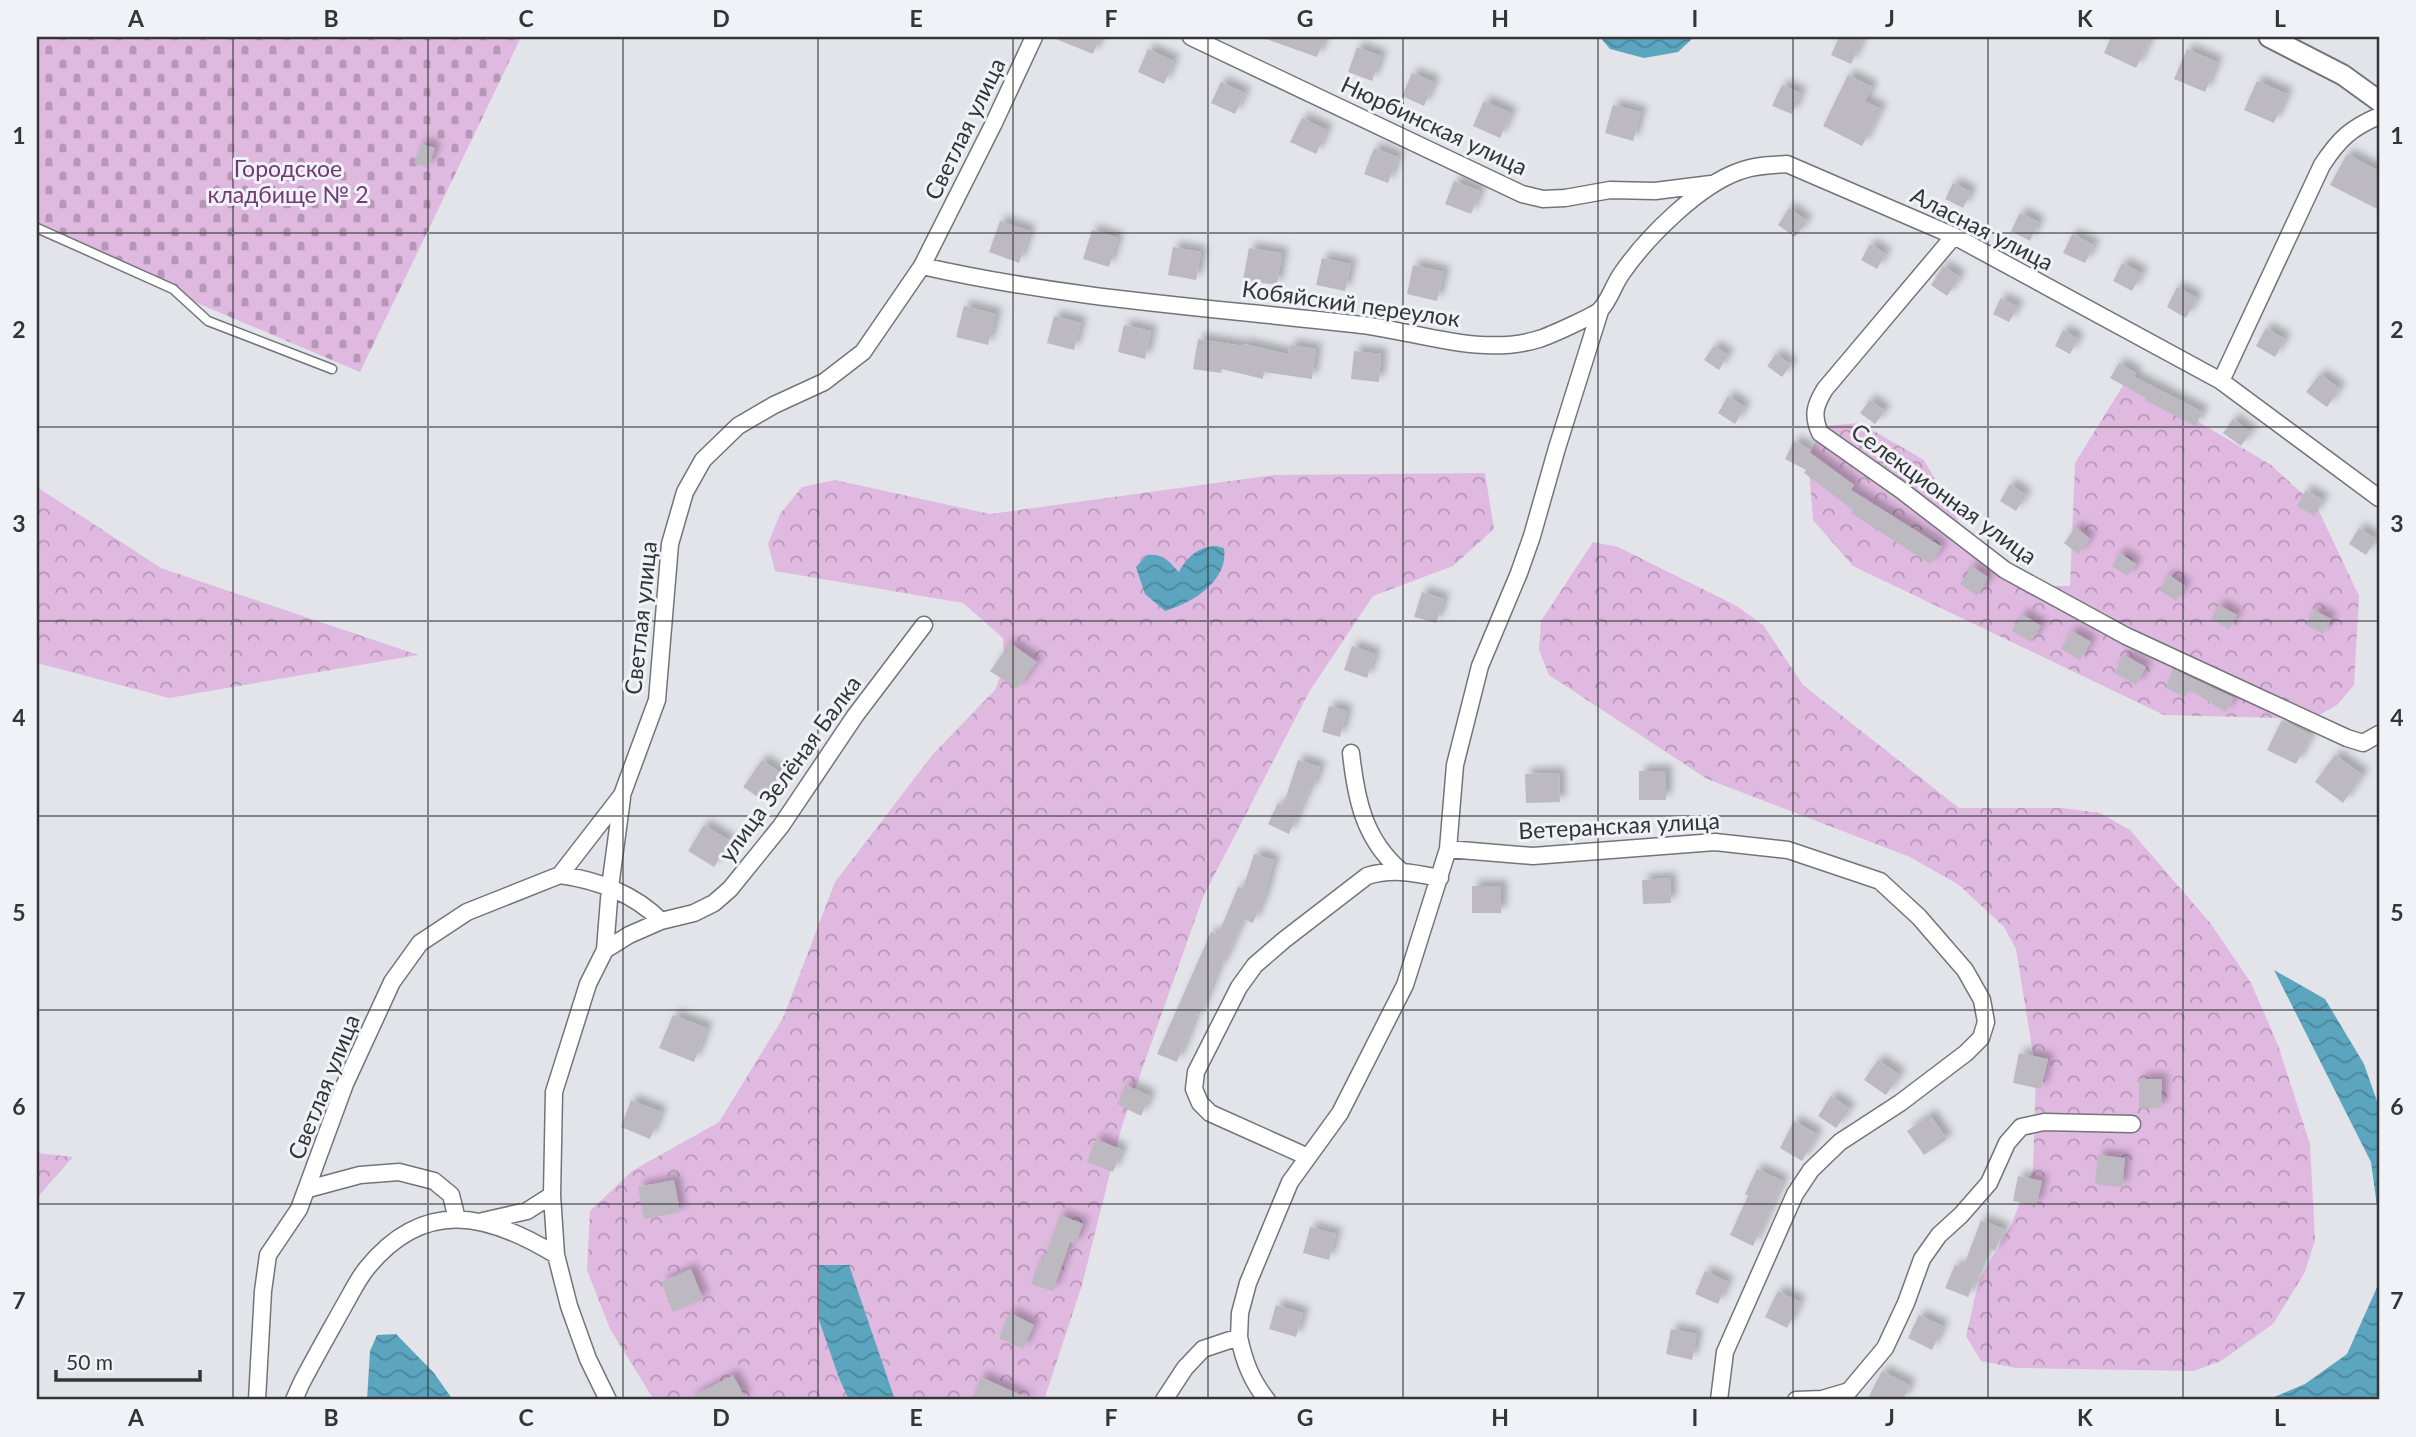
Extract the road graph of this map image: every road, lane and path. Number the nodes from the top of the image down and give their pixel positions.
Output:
1 (1034, 37) edge
2 (1191, 37) edge
3 (2269, 37) edge
4 (2379, 101) edge
5 (2379, 116) edge
6 (1712, 184) junction
7 (37, 228) edge
8 (1954, 236) junction
9 (922, 266) junction
10 (1600, 311) junction
11 (332, 369) dead end
12 (2221, 381) junction
13 (2379, 498) edge
14 (924, 625) dead end
15 (2379, 734) edge
16 (1351, 753) dead end
17 (622, 795) junction
18 (1448, 849) junction
19 (1399, 870) junction
20 (560, 875) junction
21 (1440, 878) junction
22 (610, 887) junction
23 (662, 921) junction
24 (605, 950) junction
25 (2132, 1124) dead end
26 (1308, 1157) junction
27 (308, 1189) junction
28 (552, 1195) junction
29 (457, 1219) junction
30 (481, 1221) junction
31 (556, 1255) junction
32 (1239, 1336) junction
33 (257, 1400) edge
34 (295, 1400) edge
35 (608, 1400) edge
36 (1164, 1400) edge
37 (1267, 1400) edge
38 (1719, 1400) edge
39 (1796, 1400) edge

1 - 9 street, Светлая улица
2 - 6 street, Нюрбинская улица
3 - 4 street
5 - 12 street
6 - 8 street, Аласная улица
6 - 10 street
7 - 11 lane
8 - 12 street, Аласная улица
8 - 15 street, Селекционная улица
9 - 10 street, Кобяйский переулок
9 - 17 street, Светлая улица
10 - 18 street
12 - 13 street, Аласная улица
14 - 23 street, улица Зелёная Балка
16 - 19 street
17 - 20 street, Светлая улица
17 - 22 street
18 - 21 street
18 - 38 street, Ветеранская улица
19 - 21 street
19 - 26 street
20 - 22 street
20 - 27 street, Светлая улица
21 - 26 street
22 - 23 street
22 - 24 street
23 - 24 street, улица Зелёная Балка
24 - 28 street
25 - 39 street
26 - 32 street
27 - 29 street
27 - 33 street, Светлая улица
28 - 30 street
28 - 31 street
29 - 30 street
29 - 34 street
30 - 31 street
31 - 35 street
32 - 36 street
32 - 37 street

